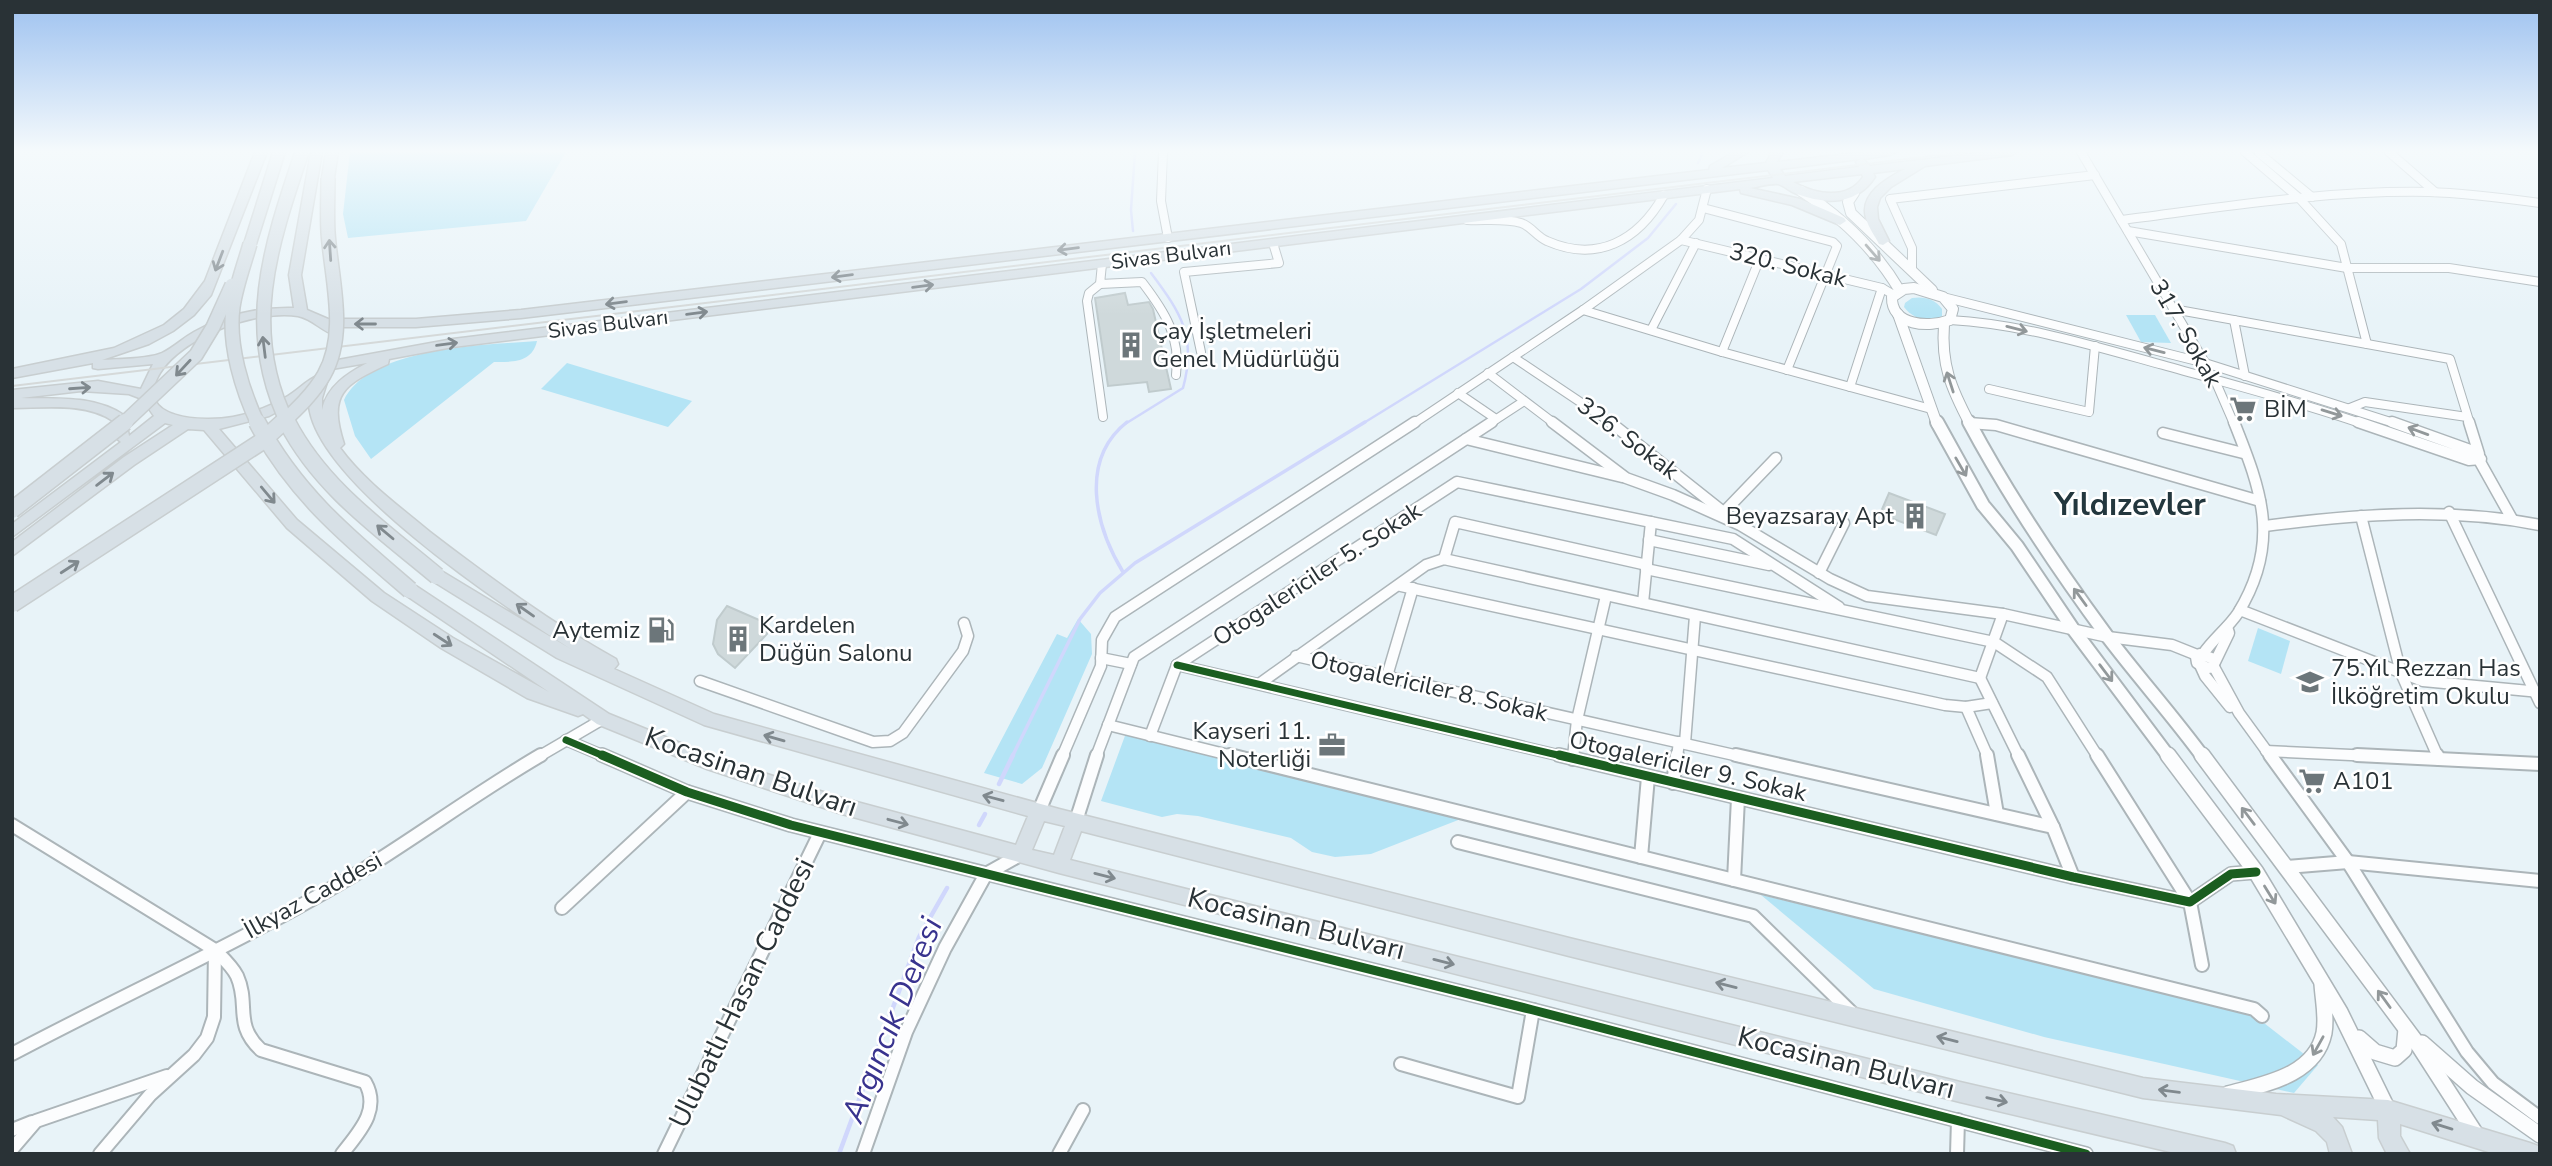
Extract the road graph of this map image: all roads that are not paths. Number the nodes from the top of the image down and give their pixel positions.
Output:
1 (240, 206) edge
2 (262, 206) edge
3 (285, 206) edge
4 (307, 206) edge
5 (328, 206) edge
6 (1162, 206) edge
7 (1426, 206) edge
8 (1571, 206) edge
9 (1658, 206) edge
10 (1803, 206) edge
11 (1821, 206) edge
12 (1849, 206) edge
13 (1873, 206) edge
14 (1893, 206) edge
15 (2113, 206) edge
16 (2232, 206) edge
17 (2307, 206) edge
18 (1703, 208) joint
19 (1461, 220) junction
20 (2121, 220) junction
21 (1840, 221) junction
22 (2128, 231) junction
23 (1168, 238) junction
24 (1681, 240) junction
25 (1883, 242) junction
26 (1273, 243) junction
27 (1696, 243) junction
28 (250, 244) junction
29 (1760, 258) junction
30 (1102, 264) junction
31 (2347, 268) junction
32 (1912, 271) junction
33 (1825, 274) junction
34 (2540, 282) edge
35 (1100, 284) junction
36 (1882, 288) junction
37 (208, 289) junction
38 (1897, 293) junction
39 (1939, 295) junction
40 (2173, 309) junction
41 (1583, 310) junction
42 (301, 313) junction
43 (1898, 314) junction
44 (2234, 320) junction
45 (1947, 322) junction
46 (329, 323) junction
47 (1651, 330) junction
48 (189, 340) junction
49 (2367, 344) junction
50 (2095, 346) junction
51 (422, 348) junction
52 (1201, 352) dead end
53 (1722, 352) junction
54 (1513, 357) junction
55 (165, 358) junction
56 (2205, 363) junction
57 (1787, 370) junction
58 (327, 371) junction
59 (1488, 373) junction
60 (12, 374) edge
61 (1176, 375) dead end
62 (2245, 376) junction
63 (2216, 381) junction
64 (1850, 387) junction
65 (1989, 389) dead end
66 (1458, 393) junction
67 (12, 395) edge
68 (147, 396) junction
69 (1524, 401) junction
70 (12, 403) edge
71 (2350, 408) junction
72 (1931, 409) junction
73 (163, 417) junction
74 (1103, 417) dead end
75 (2467, 417) junction
76 (1496, 419) junction
77 (185, 424) junction
78 (1969, 424) junction
79 (208, 425) junction
80 (2163, 433) dead end
81 (1466, 439) junction
82 (2243, 453) junction
83 (112, 455) junction
84 (2479, 457) junction
85 (1776, 458) dead end
86 (341, 459) junction
87 (1626, 478) junction
88 (2260, 501) junction
89 (12, 510) edge
90 (1724, 512) junction
91 (2449, 512) junction
92 (2361, 516) junction
93 (2512, 519) junction
94 (1651, 522) junction
95 (1844, 523) dead end
96 (1740, 525) junction
97 (2540, 525) edge
98 (2264, 526) junction
99 (12, 532) edge
100 (1649, 540) junction
101 (12, 550) edge
102 (1444, 559) junction
103 (1776, 566) junction
104 (1647, 567) junction
105 (1819, 573) junction
106 (1401, 586) junction
107 (1413, 588) junction
108 (1606, 596) junction
109 (1643, 603) junction
110 (12, 604) edge
111 (2239, 610) junction
112 (1844, 611) junction
113 (2003, 614) junction
114 (1695, 616) junction
115 (964, 623) dead end
116 (2227, 627) junction
117 (1599, 629) junction
118 (2073, 629) junction
119 (2108, 637) junction
120 (1994, 642) junction
121 (1692, 650) junction
122 (1296, 656) junction
123 (1101, 658) junction
124 (2200, 658) junction
125 (1131, 664) junction
126 (1177, 665) junction
127 (2215, 665) junction
128 (2401, 673) junction
129 (1387, 676) junction
130 (1980, 678) junction
131 (701, 681) dead end
132 (1259, 684) junction
133 (2537, 691) edge
134 (1992, 703) junction
135 (2540, 703) edge
136 (1966, 707) junction
137 (2239, 713) junction
138 (603, 719) junction
139 (710, 720) junction
140 (1577, 720) junction
141 (1108, 725) junction
142 (856, 736) junction
143 (1150, 736) junction
144 (566, 740) junction
145 (1682, 743) junction
146 (2266, 751) junction
147 (850, 759) junction
148 (1573, 759) junction
149 (2439, 759) junction
150 (2540, 764) edge
151 (1648, 777) junction
152 (1673, 783) junction
153 (687, 792) junction
154 (1738, 798) junction
155 (1039, 811) junction
156 (1997, 814) junction
157 (1076, 821) junction
158 (12, 825) edge
159 (2053, 827) junction
160 (820, 833) junction
161 (1458, 842) dead end
162 (1021, 855) junction
163 (1641, 857) junction
164 (2348, 862) junction
165 (1059, 864) junction
166 (2287, 867) junction
167 (2256, 872) junction
168 (986, 874) junction
169 (2073, 877) junction
170 (1734, 880) junction
171 (2540, 881) edge
172 (2190, 902) junction
173 (562, 908) dead end
174 (215, 950) junction
175 (2202, 965) dead end
176 (2322, 980) junction
177 (1533, 1010) junction
178 (2340, 1012) junction
179 (1855, 1016) junction
180 (2262, 1016) dead end
181 (2406, 1029) junction
182 (12, 1054) edge
183 (1401, 1064) dead end
184 (172, 1075) junction
185 (2218, 1097) junction
186 (2276, 1104) junction
187 (1083, 1110) dead end
188 (2388, 1110) junction
189 (2540, 1118) edge
190 (1958, 1120) junction
191 (36, 1121) junction
192 (12, 1130) edge
193 (2540, 1135) edge
194 (2482, 1145) edge
195 (12, 1149) edge
196 (100, 1154) edge
197 (342, 1154) edge
198 (664, 1154) edge
199 (863, 1154) edge
200 (1059, 1154) edge
201 (1957, 1154) edge
202 (2086, 1154) edge
203 (2225, 1154) edge
204 (2341, 1154) edge
205 (2399, 1154) edge
206 (2530, 1154) edge

1 -> 37 highway
2 - 28 highway
139 -> 3 highway, bridge
4 - 42 highway
110 -> 5 highway, bridge
6 - 23 street
7 - 23 highway, Sivas Bulvarı
8 - 19 highway, Sivas Bulvarı
9 - 19 street
10 - 21 highway
11 - 21 street
12 - 25 street
13 - 25 highway
14 - 32 street
15 - 20 street, 317. Sokak
16 - 20 street
17 - 31 street
18 - 24 street
18 - 33 street
19 - 26 highway, Sivas Bulvarı
20 - 22 street, 317. Sokak
21 -> 38 street
22 - 31 street
22 - 40 street, 317. Sokak
23 -> 46 highway, Sivas Bulvarı
24 - 27 street, 320. Sokak
24 - 41 street
25 - 32 street
26 - 30 highway, Sivas Bulvarı
26 - 52 street
27 - 29 street, 320. Sokak
27 - 47 street
28 -> 89 highway, bridge
28 - 138 highway, Kocasinan Bulvarı, bridge
29 - 33 street, 320. Sokak
29 - 53 street
30 - 35 street
51 -> 30 highway, Sivas Bulvarı
31 - 34 street
31 - 49 street
32 - 39 street
33 - 36 street, 320. Sokak
33 - 57 street
35 - 61 street
35 - 74 street
36 - 38 street, 320. Sokak
36 - 64 street
37 - 48 highway
37 - 60 highway
38 - 39 street
38 - 43 street
39 - 45 street
56 -> 39 street
40 - 44 street
40 - 56 street, 317. Sokak
41 - 47 street
41 - 54 street
42 - 46 highway, Sivas Bulvarı
42 - 48 highway
43 - 45 street
43 - 72 street
44 - 49 street
44 - 62 street
45 -> 50 street
78 -> 45 street
46 - 58 highway
47 - 53 street
48 - 55 highway
49 - 75 street
50 - 63 street
50 - 65 street
51 - 58 highway, Sivas Bulvarı
51 - 86 highway
53 - 57 street
54 - 59 street
54 - 90 street, 326. Sokak
55 - 60 highway
55 - 68 highway
56 - 62 street
56 - 63 street, 317. Sokak
57 - 64 street
58 - 79 highway
58 - 86 highway
59 - 66 street
59 - 69 street
62 - 71 street
63 - 82 street, 317. Sokak
63 -> 84 street
64 - 72 street
66 - 76 street
66 - 123 street
67 -> 68 highway
68 - 73 highway
69 - 76 street
69 - 87 street
70 - 83 highway
71 - 75 street
84 -> 71 street
72 -> 118 street
73 - 77 highway
73 - 83 highway
75 - 84 street
76 - 81 street
77 - 79 highway
101 -> 77 highway
78 - 88 street
119 -> 78 street
79 -> 138 highway
80 - 82 street
81 - 87 street
81 - 125 street
82 - 88 street, 317. Sokak
83 - 99 highway
84 - 93 street
85 - 90 street
139 -> 86 highway
87 - 96 street
88 - 98 street, 317. Sokak
90 - 96 street, 326. Sokak
91 - 92 street
91 - 93 street
91 - 133 street
92 - 98 street
92 - 128 street
93 - 97 street
94 - 100 street
94 - 103 street
94 - 126 street, Otogalericiler 5. Sokak
95 - 105 street
96 - 105 street
98 - 111 street, 317. Sokak
100 - 103 street
100 - 104 street
102 - 104 street
102 - 106 street
102 - 108 street
103 - 112 street
104 - 109 street
104 - 112 street
105 - 113 street
106 - 107 street
106 - 122 street
107 - 117 street
107 - 129 street
108 - 109 street
108 - 117 street
109 - 114 street
111 - 116 street, 317. Sokak
111 - 128 street
112 - 120 street
113 - 118 street
113 - 120 street
114 - 121 street
114 - 130 street
115 - 142 street
116 - 124 street
116 - 127 street
117 - 121 street
117 - 140 street
118 - 119 street
118 -> 167 street
119 - 124 street
166 -> 119 street
120 - 130 street
120 - 172 street
121 - 136 street
121 - 145 street
122 - 129 street, Otogalericiler 8. Sokak
122 - 132 street
123 - 125 street
123 - 155 street
124 - 127 street
124 - 137 street
125 - 141 street
126 - 132 street, Otogalericiler 9. Sokak
126 - 143 street
127 - 137 street
128 - 133 street
128 - 149 street
129 - 140 street, Otogalericiler 8. Sokak
130 - 134 street
131 - 142 street
132 - 148 street, Otogalericiler 9. Sokak
133 - 135 street
134 - 136 street
134 - 159 street
136 - 156 street
137 - 146 street
138 - 144 street, İlkyaz Caddesi
138 -> 162 highway, Kocasinan Bulvarı
147 -> 139 highway, Kocasinan Bulvarı
140 - 145 street, Otogalericiler 8. Sokak
140 - 148 street
141 - 143 street
141 - 157 street
142 - 147 street
143 - 163 street
144 - 153 street
144 - 174 street, İlkyaz Caddesi
145 - 152 street
145 - 156 street, Otogalericiler 8. Sokak
146 - 149 street
146 - 164 street
155 -> 147 highway, Kocasinan Bulvarı
148 - 151 street, Otogalericiler 9. Sokak
149 - 150 street
151 - 152 street, Otogalericiler 9. Sokak
151 - 163 street
152 - 154 street, Otogalericiler 9. Sokak
153 - 160 street
153 - 173 street
154 - 169 street, Otogalericiler 9. Sokak
154 - 170 street
155 - 157 highway, Kocasinan Bulvarı
155 - 162 highway
156 - 159 street, Otogalericiler 8. Sokak
157 - 165 highway
179 -> 157 highway, Kocasinan Bulvarı
158 - 174 street
159 - 169 street
160 - 168 street
160 - 198 street, Ulubatlı Hasan Caddesi
161 - 179 street
162 - 165 highway, Kocasinan Bulvarı
162 - 168 street
163 - 170 street
164 - 166 street
164 - 171 street
164 - 189 street
165 -> 203 highway, Kocasinan Bulvarı
181 -> 166 street
167 - 172 street
167 -> 176 street
168 - 177 street
168 - 199 street
169 - 172 street, Otogalericiler 9. Sokak
170 - 180 street
172 - 175 street
174 - 182 street, İlkyaz Caddesi
174 - 184 street
174 - 197 street
176 - 178 street
176 -> 185 street
177 - 183 street
177 - 190 street
178 - 181 street
178 - 188 street
185 -> 179 highway, Kocasinan Bulvarı
181 - 193 street
181 - 194 street
184 - 191 street
184 - 196 street
185 - 186 highway, Kocasinan Bulvarı
186 - 188 highway, Kocasinan Bulvarı
186 - 204 highway
187 - 200 street
194 -> 188 highway, Kocasinan Bulvarı
188 - 205 highway
190 - 201 street
190 - 202 street
191 - 192 street
191 - 195 street
194 - 206 highway, Kocasinan Bulvarı

